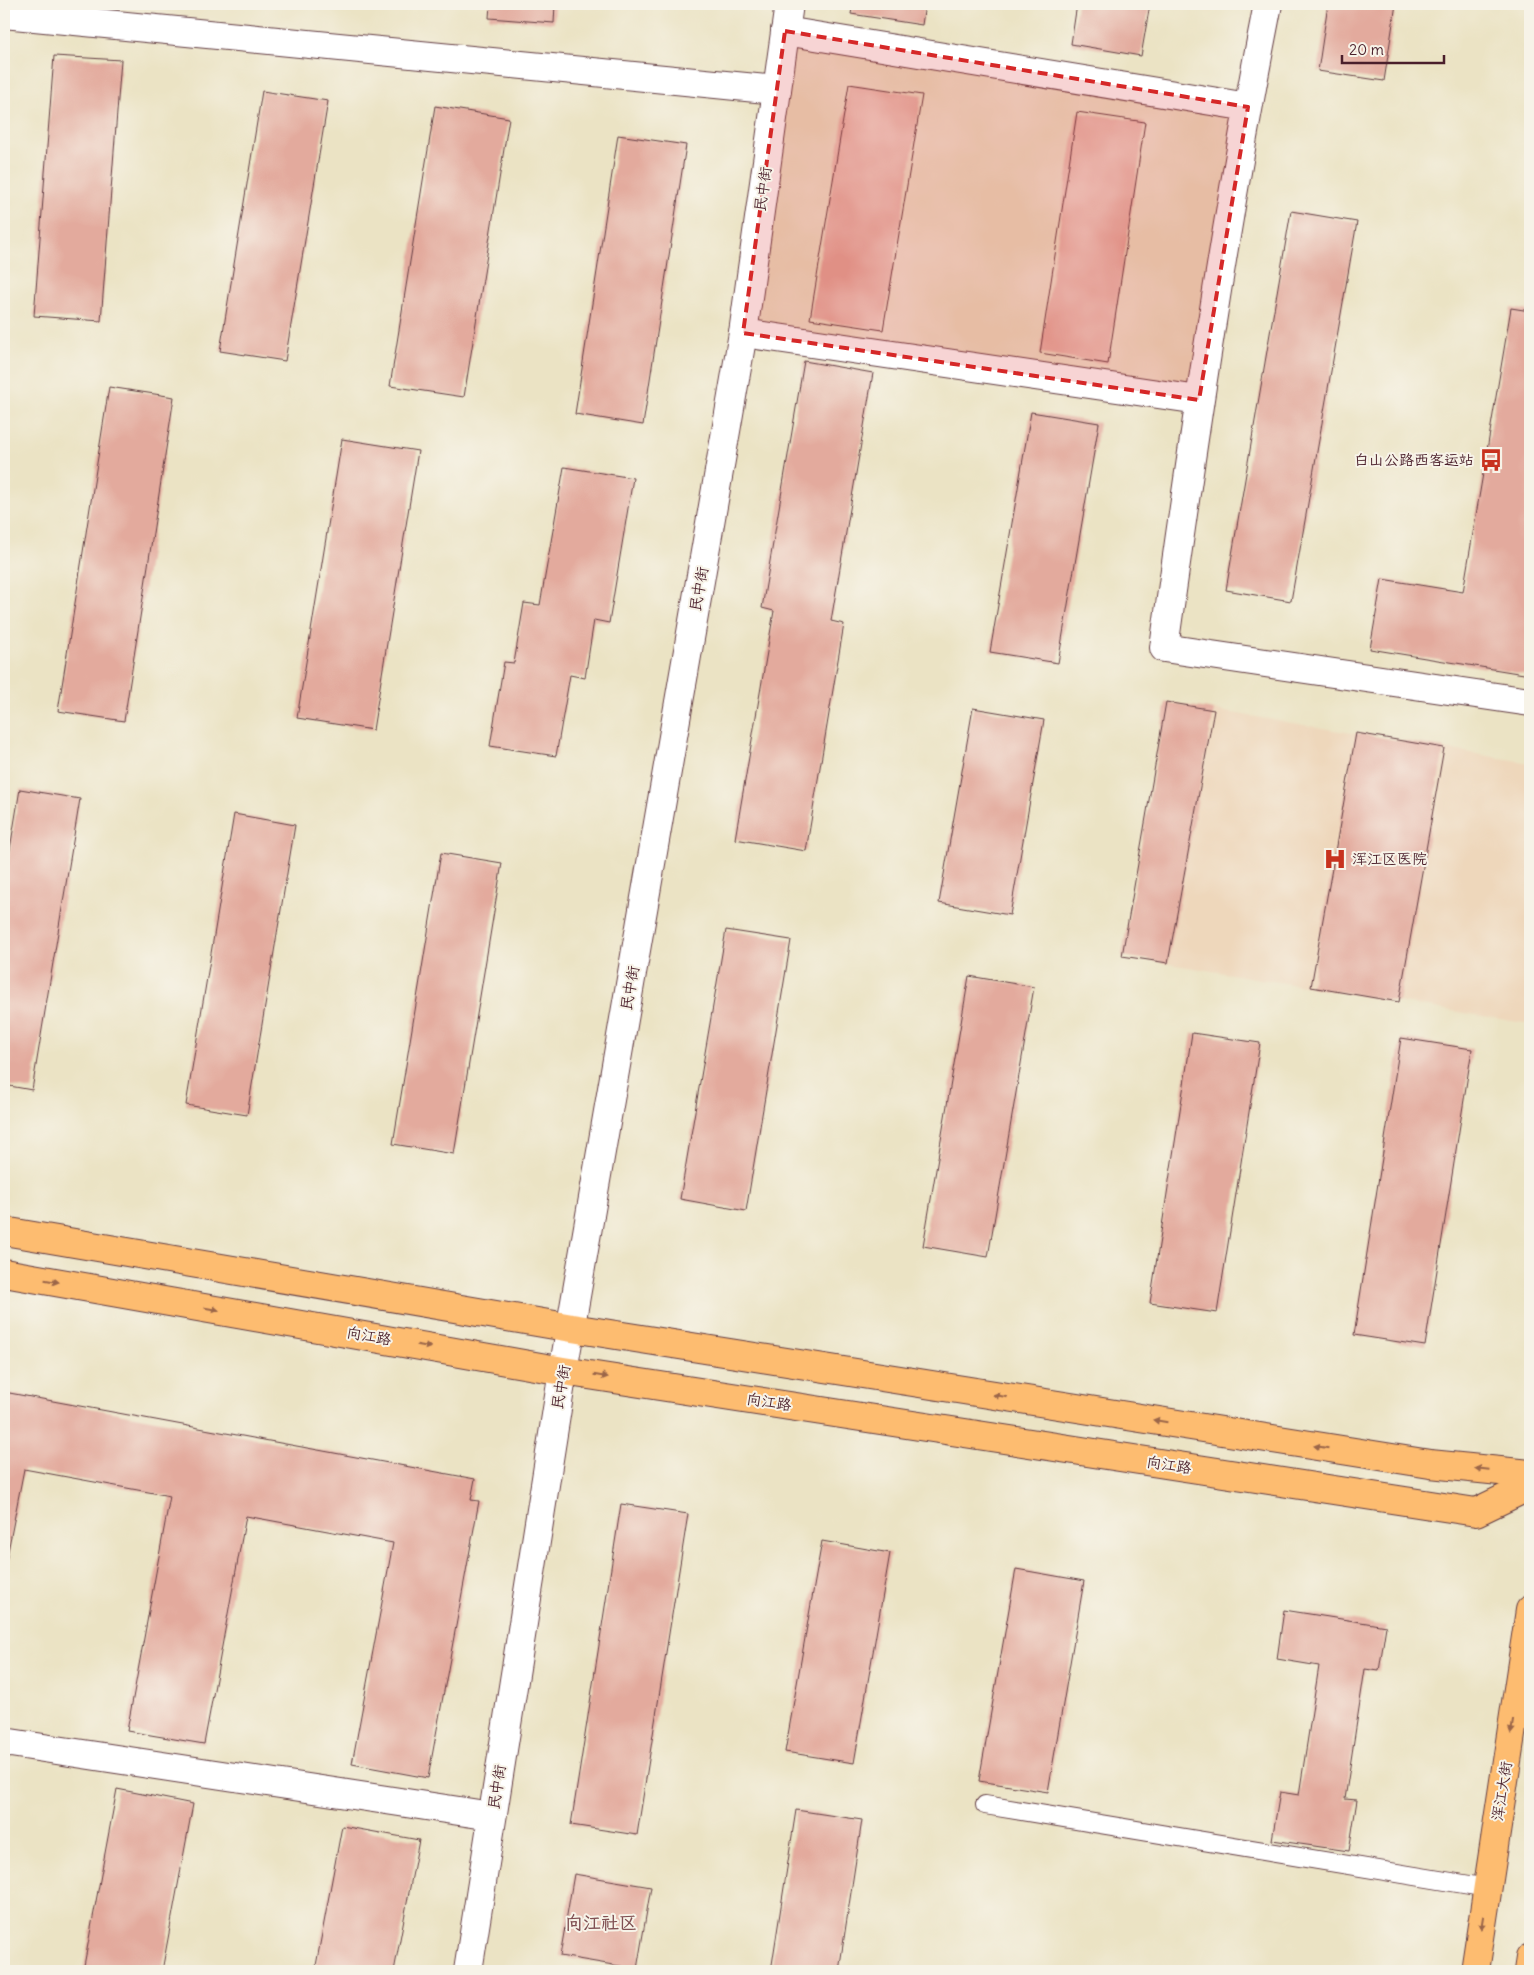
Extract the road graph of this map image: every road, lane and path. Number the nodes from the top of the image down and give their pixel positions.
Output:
1 (789, 4) edge
2 (1268, 4) edge
3 (4, 14) edge
4 (785, 31) junction
5 (777, 90) junction
6 (1248, 107) junction
7 (743, 332) junction
8 (1199, 400) junction
9 (1530, 702) edge
10 (4, 1231) edge
11 (4, 1273) edge
12 (572, 1328) junction
13 (563, 1371) junction
14 (1530, 1474) edge
15 (1530, 1486) edge
16 (1530, 1610) edge
17 (4, 1742) edge
18 (985, 1805) dead end
19 (492, 1816) junction
20 (1488, 1888) junction
21 (1530, 1958) edge
22 (468, 1971) edge
23 (1475, 1971) edge
24 (1528, 1971) edge

1 - 4 street, 民中街
2 - 6 street
3 - 5 street
4 - 5 street, 民中街
4 - 6 street
5 - 7 street, 民中街
6 - 8 street
7 - 8 street
7 - 12 street, 民中街
8 - 9 street
10 - 12 main road
11 -> 13 main road, 向江路
12 - 13 street, 民中街
14 -> 12 main road
13 -> 15 main road, 向江路
13 - 19 street, 民中街
16 -> 20 main road, 浑江大街
17 - 19 street
18 - 20 lane
19 - 22 street, 民中街
20 -> 23 main road, 浑江大街
21 - 24 main road

